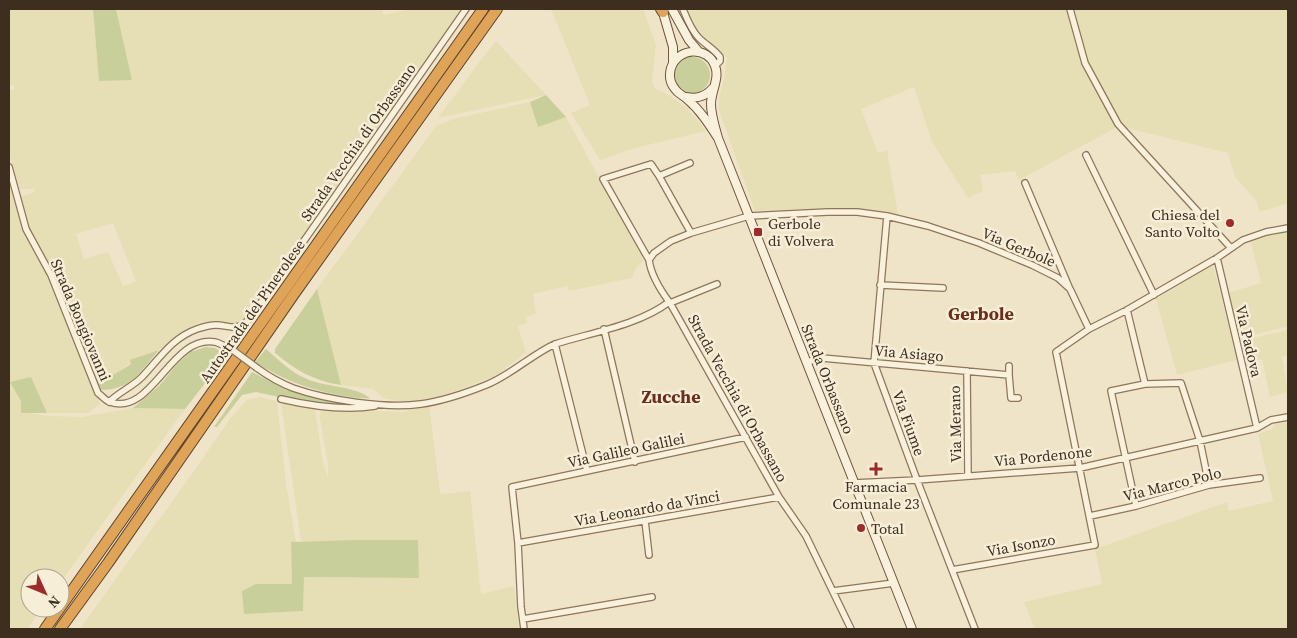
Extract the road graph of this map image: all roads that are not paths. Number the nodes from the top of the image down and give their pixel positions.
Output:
1 (466, 9) edge
2 (683, 9) edge
3 (1070, 9) edge
4 (665, 10) edge
5 (481, 11) edge
6 (495, 12) edge
7 (699, 52) junction
8 (673, 63) junction
9 (716, 66) junction
10 (713, 88) junction
11 (686, 97) junction
12 (718, 138) junction
13 (1086, 155) dead end
14 (690, 163) dead end
15 (9, 167) edge
16 (659, 176) junction
17 (1025, 183) dead end
18 (749, 216) junction
19 (887, 216) junction
20 (1288, 228) edge
21 (691, 233) junction
22 (1231, 248) junction
23 (1217, 258) junction
24 (648, 260) junction
25 (717, 284) dead end
26 (880, 285) junction
27 (943, 288) dead end
28 (1070, 290) junction
29 (1154, 295) junction
30 (670, 303) junction
31 (1127, 310) junction
32 (1089, 328) junction
33 (604, 329) junction
34 (555, 344) junction
35 (807, 362) junction
36 (874, 363) junction
37 (1009, 366) dead end
38 (967, 371) junction
39 (1009, 375) junction
40 (1145, 384) junction
41 (1018, 398) dead end
42 (281, 400) dead end
43 (109, 402) junction
44 (383, 404) junction
45 (1288, 418) edge
46 (1257, 428) junction
47 (746, 437) junction
48 (1200, 441) junction
49 (1124, 458) junction
50 (635, 462) junction
51 (1080, 468) junction
52 (587, 471) junction
53 (968, 476) junction
54 (1260, 478) dead end
55 (917, 480) junction
56 (854, 483) junction
57 (1209, 485) junction
58 (779, 497) junction
59 (1136, 506) junction
60 (1090, 516) junction
61 (645, 521) junction
62 (518, 543) junction
63 (649, 555) dead end
64 (952, 570) junction
65 (894, 583) junction
66 (833, 591) junction
67 (652, 597) dead end
68 (523, 618) junction
69 (45, 629) edge
70 (60, 629) edge
71 (524, 629) edge
72 (851, 629) edge
73 (912, 629) edge
74 (975, 629) edge

1 - 43 street, Strada Vecchia di Orbassano
2 - 9 street
3 - 22 street
4 - 7 main road, Strada Orbassano
4 - 8 main road, Strada Orbassano
5 - 69 highway, Autostrada del Pinerolese
6 - 70 highway, Autostrada del Pinerolese
7 - 8 main road
7 - 9 main road, Strada Orbassano
8 - 11 main road, Strada Orbassano
9 - 10 main road, Strada Orbassano
10 - 11 main road
10 - 12 main road, Strada Orbassano
11 - 12 main road, Strada Orbassano
12 - 18 main road, Strada Orbassano
13 - 29 street
14 - 16 street
15 - 43 street, Strada Bongiovanni
16 - 21 street
16 - 24 street, Strada Vecchia di Orbassano
17 - 28 street
18 - 19 street, Via Gerbole
18 - 21 street, Via Gerbole
18 - 35 main road, Strada Orbassano
19 - 26 street, Via Fiume
19 - 28 street, Via Gerbole
20 - 22 street
21 - 24 street, Via Gerbole
22 - 23 street
23 - 29 street
23 - 46 street, Via Padova
24 - 30 street, Strada Vecchia di Orbassano
25 - 30 street, Strada Bongiovanni
26 - 27 street
26 - 36 street, Via Fiume
28 - 32 street, Via Gerbole
29 - 31 street
30 - 33 street, Strada Bongiovanni
30 - 47 street, Strada Vecchia di Orbassano
31 - 32 street
31 - 40 street
32 - 51 street
33 - 34 street, Strada Bongiovanni
33 - 50 street
34 - 44 street, Strada Bongiovanni
34 - 52 street
35 - 36 street, Via Asiago
35 - 56 main road, Strada Orbassano
36 - 38 street, Via Asiago
36 - 55 street, Via Fiume
37 - 39 street
38 - 39 street, Via Asiago
38 - 53 street, Via Merano
39 - 41 street
40 - 48 street
40 - 49 street
42 - 44 street
43 - 44 street, Strada Bongiovanni, bridge
45 - 46 street, Via Pordenone
46 - 48 street, Via Pordenone
47 - 50 street, Via Galileo Galilei
47 - 58 street, Strada Vecchia di Orbassano
48 - 49 street, Via Pordenone
48 - 57 street
49 - 51 street, Via Pordenone
49 - 59 street
50 - 52 street, Via Galileo Galilei
51 - 53 street, Via Pordenone
51 - 60 street
52 - 62 street, Via Galileo Galilei
53 - 55 street, Via Pordenone
54 - 57 street, Via Marco Polo
55 - 56 street, Via Pordenone
55 - 64 street, Via Fiume
56 - 65 main road, Strada Orbassano
57 - 59 street, Via Marco Polo
58 - 61 street, Via Leonardo da Vinci
58 - 66 street, Strada Vecchia di Orbassano
59 - 60 street, Via Marco Polo
60 - 64 street, Via Isonzo
61 - 62 street, Via Leonardo da Vinci
61 - 63 street
62 - 68 street
64 - 74 street, Via Fiume
65 - 66 street
65 - 73 main road, Strada Orbassano
66 - 72 street, Strada Vecchia di Orbassano
67 - 68 street
68 - 71 street

